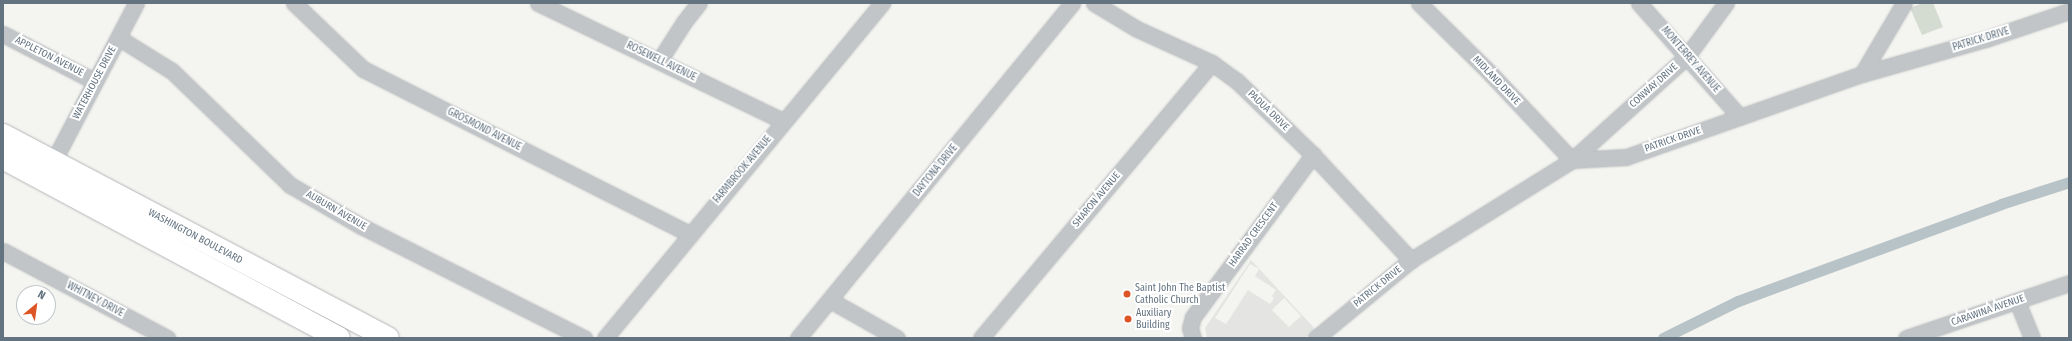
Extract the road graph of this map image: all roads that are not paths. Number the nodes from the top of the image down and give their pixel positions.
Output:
1 (136, 3) edge
2 (294, 3) edge
3 (538, 3) edge
4 (700, 3) edge
5 (882, 3) edge
6 (1072, 3) edge
7 (1094, 3) edge
8 (1419, 3) edge
9 (1639, 3) edge
10 (1726, 3) edge
11 (1904, 3) edge
12 (2069, 11) edge
13 (3, 34) edge
14 (119, 38) junction
15 (1687, 56) junction
16 (659, 61) junction
17 (1212, 63) junction
18 (1862, 74) junction
19 (94, 81) junction
20 (1740, 117) junction
21 (783, 121) junction
22 (3, 136) edge
23 (1313, 155) junction
24 (3, 158) edge
25 (1572, 160) junction
26 (53, 162) junction
27 (690, 234) junction
28 (3, 251) edge
29 (1411, 260) junction
30 (2069, 283) edge
31 (830, 300) junction
32 (2017, 301) junction
33 (167, 338) edge
34 (339, 338) edge
35 (388, 338) edge
36 (584, 338) edge
37 (605, 338) edge
38 (798, 338) edge
39 (897, 338) edge
40 (981, 338) edge
41 (1193, 338) edge
42 (1316, 338) edge
43 (1906, 338) edge
44 (2032, 338) edge

1 - 14 street, WATERHOUSE DRIVE
2 - 27 street, GROSMOND AVENUE
3 - 16 street, ROSEWELL AVENUE
4 - 16 street
5 - 21 street, FARMBROOK AVENUE
6 - 31 street, DAYTONA DRIVE
7 - 17 street, PADUA DRIVE
8 - 25 street, MIDLAND DRIVE
9 - 15 street, MONTERREY AVENUE
10 - 15 street, CONWAY DRIVE
11 - 18 street
12 - 18 street, PATRICK DRIVE
13 - 19 street, APPLETON AVENUE
14 - 19 street, WATERHOUSE DRIVE
14 - 36 street, AUBURN AVENUE
15 - 20 street, MONTERREY AVENUE
15 - 25 street, CONWAY DRIVE
16 - 21 street, ROSEWELL AVENUE
17 - 23 street, PADUA DRIVE
17 - 40 street, SHARON AVENUE
18 - 20 street, PATRICK DRIVE
19 - 26 street, WATERHOUSE DRIVE
20 - 25 street, PATRICK DRIVE
21 - 27 street, FARMBROOK AVENUE
22 - 26 highway, WASHINGTON BOULEVARD
23 - 29 street, PADUA DRIVE
23 - 41 street, HARRAD CRESCENT
24 - 34 highway, WASHINGTON BOULEVARD
25 - 29 street, PATRICK DRIVE
26 - 35 highway, WASHINGTON BOULEVARD
27 - 37 street, FARMBROOK AVENUE
28 - 33 street, WHITNEY DRIVE
29 - 42 street, PATRICK DRIVE
30 - 32 street, CARAWINA AVENUE
31 - 38 street, DAYTONA DRIVE
31 - 39 street
32 - 43 street, CARAWINA AVENUE
32 - 44 street

